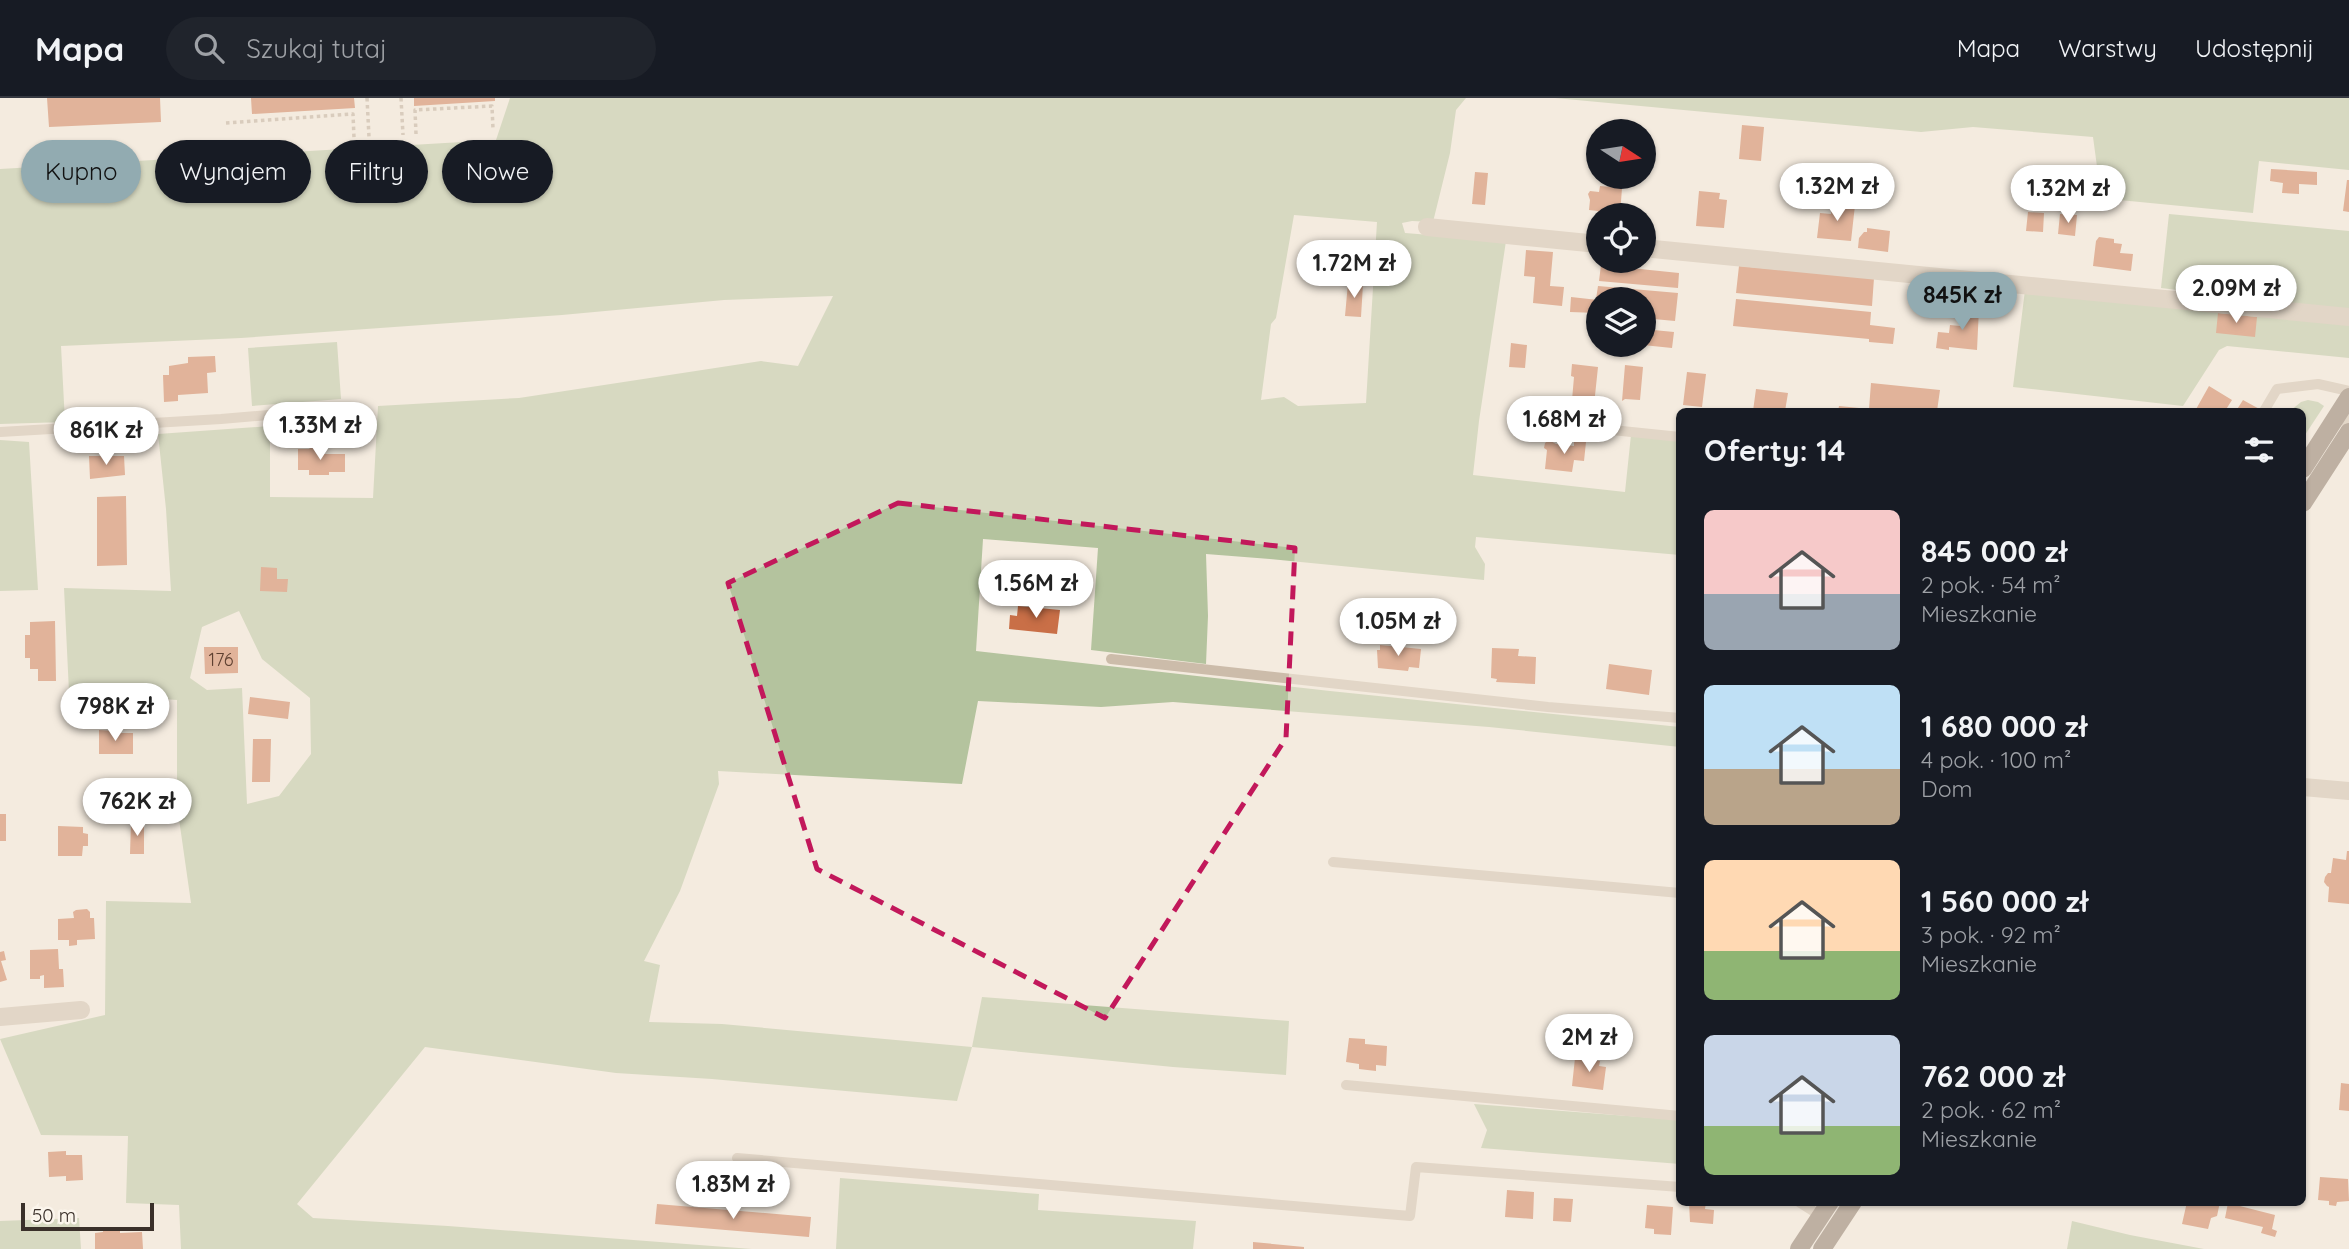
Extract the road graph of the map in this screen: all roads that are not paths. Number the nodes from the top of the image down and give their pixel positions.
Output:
1 (1427, 227) dead end
2 (1586, 243) edge
3 (1656, 249) edge
4 (2349, 317) edge
5 (2349, 391) edge
6 (2349, 397) edge
7 (2266, 408) edge
8 (341, 409) dead end
9 (2349, 413) edge
10 (1525, 421) dead end
11 (0, 432) edge
12 (2347, 435) edge
13 (1676, 437) edge
14 (2306, 464) edge
15 (2306, 497) edge
16 (1111, 659) dead end
17 (1676, 718) edge
18 (2306, 787) edge
19 (2349, 791) edge
20 (1333, 862) dead end
21 (1676, 893) edge
22 (81, 1010) dead end
23 (0, 1017) edge
24 (1346, 1085) dead end
25 (1676, 1116) edge
26 (737, 1158) dead end
27 (1676, 1187) edge
28 (1850, 1206) edge
29 (1825, 1209) edge
30 (1799, 1249) edge
31 (1822, 1249) edge

1 - 2 street
3 - 4 street
5 - 7 lane
6 - 14 main road
8 - 11 lane
9 - 12 lane
10 - 13 lane
12 - 15 main road
16 - 17 lane
18 - 19 street
20 - 21 lane
22 - 23 street
24 - 25 lane
26 - 27 lane
28 - 31 main road
29 - 30 main road

